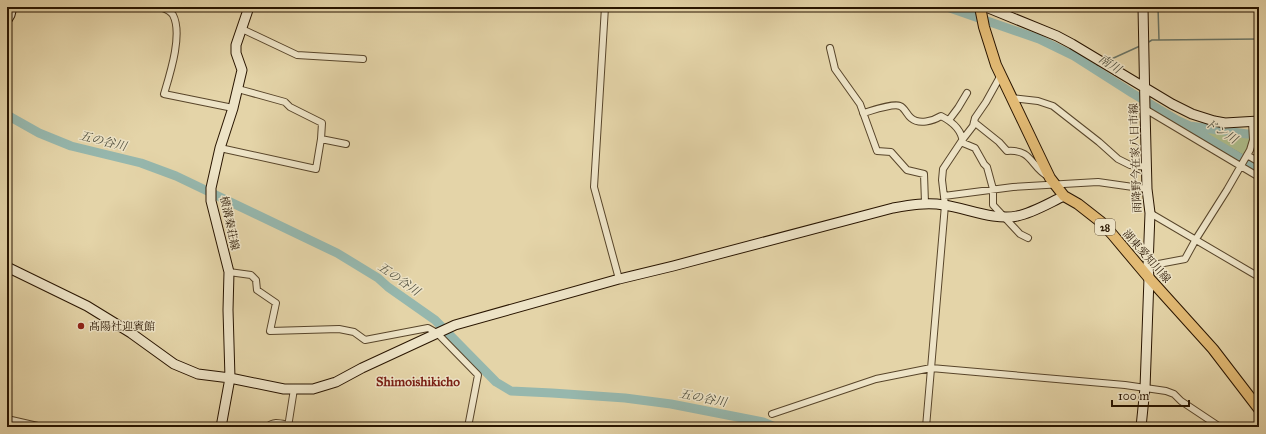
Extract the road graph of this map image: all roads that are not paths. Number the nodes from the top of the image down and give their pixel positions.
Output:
1 (12, 7) edge
2 (160, 7) edge
3 (249, 7) edge
4 (605, 7) edge
5 (1143, 7) edge
6 (982, 8) edge
7 (7, 20) edge
8 (242, 29) junction
9 (830, 48) dead end
10 (363, 59) dead end
11 (1001, 75) junction
12 (238, 89) junction
13 (1145, 90) junction
14 (967, 93) dead end
15 (1011, 98) junction
16 (233, 108) junction
17 (1144, 109) junction
18 (863, 113) junction
19 (949, 120) junction
20 (974, 122) junction
21 (1254, 123) edge
22 (962, 138) junction
23 (321, 139) junction
24 (346, 144) dead end
25 (220, 148) junction
26 (1246, 156) junction
27 (1259, 162) edge
28 (1241, 165) junction
29 (1147, 167) junction
30 (1259, 177) edge
31 (1052, 181) junction
32 (993, 189) junction
33 (1148, 189) junction
34 (1064, 196) junction
35 (944, 200) junction
36 (925, 203) junction
37 (1150, 213) junction
38 (1005, 216) junction
39 (1028, 238) dead end
40 (1196, 239) junction
41 (1148, 266) junction
42 (7, 267) edge
43 (229, 272) junction
44 (1259, 277) edge
45 (1149, 278) junction
46 (619, 279) junction
47 (437, 333) junction
48 (931, 368) junction
49 (230, 378) junction
50 (1144, 388) junction
51 (294, 389) junction
52 (1259, 409) edge
53 (772, 414) dead end
54 (7, 419) edge
55 (288, 426) edge
56 (42, 427) edge
57 (221, 427) edge
58 (267, 427) edge
59 (468, 427) edge
60 (926, 427) edge
61 (1141, 427) edge
62 (1220, 427) edge

1 - 7 street
2 - 16 street
3 - 8 street, 横溝秦荘線
4 - 46 street
5 - 13 street, 雨降野今在家八日市線
6 - 11 main road, 湖東愛知川線 / 28
6 - 13 street
8 - 10 street
8 - 12 street, 横溝秦荘線
9 - 18 street
11 - 15 main road, 湖東愛知川線 / 28
11 - 20 street
12 - 16 street, 横溝秦荘線
12 - 23 street
13 - 17 street, 雨降野今在家八日市線
13 - 21 street
14 - 19 street
15 - 29 street
15 - 31 main road, 湖東愛知川線 / 28
16 - 25 street, 横溝秦荘線
17 - 28 street
17 - 29 street, 雨降野今在家八日市線
18 - 19 street
18 - 36 street
19 - 22 street
20 - 22 street
20 - 31 street
21 - 26 street
22 - 32 street
22 - 35 street
23 - 24 street
23 - 25 street
25 - 43 street, 横溝秦荘線
26 - 27 street
26 - 28 street
28 - 30 street
28 - 40 street
29 - 33 street, 雨降野今在家八日市線
31 - 32 street
31 - 33 street
31 - 34 main road, 湖東愛知川線 / 28
32 - 35 street
32 - 38 street
33 - 37 street, 雨降野今在家八日市線
34 - 38 street
34 - 45 main road, 湖東愛知川線 / 28
35 - 36 street
35 - 38 street
35 - 48 street
36 - 46 street
37 - 40 street
37 - 41 street, 雨降野今在家八日市線
38 - 39 street
40 - 41 street
40 - 44 street
41 - 45 street, 雨降野今在家八日市線
42 - 49 street
43 - 47 street
43 - 49 street, 横溝秦荘線
45 - 50 street, 雨降野今在家八日市線
45 - 52 main road, 湖東愛知川線 / 28
46 - 47 street
47 - 51 street
47 - 59 street
48 - 50 street
48 - 53 street
48 - 60 street
49 - 51 street
49 - 57 street, 横溝秦荘線
50 - 61 street, 雨降野今在家八日市線
50 - 62 street
51 - 55 street
54 - 56 street
55 - 58 street

